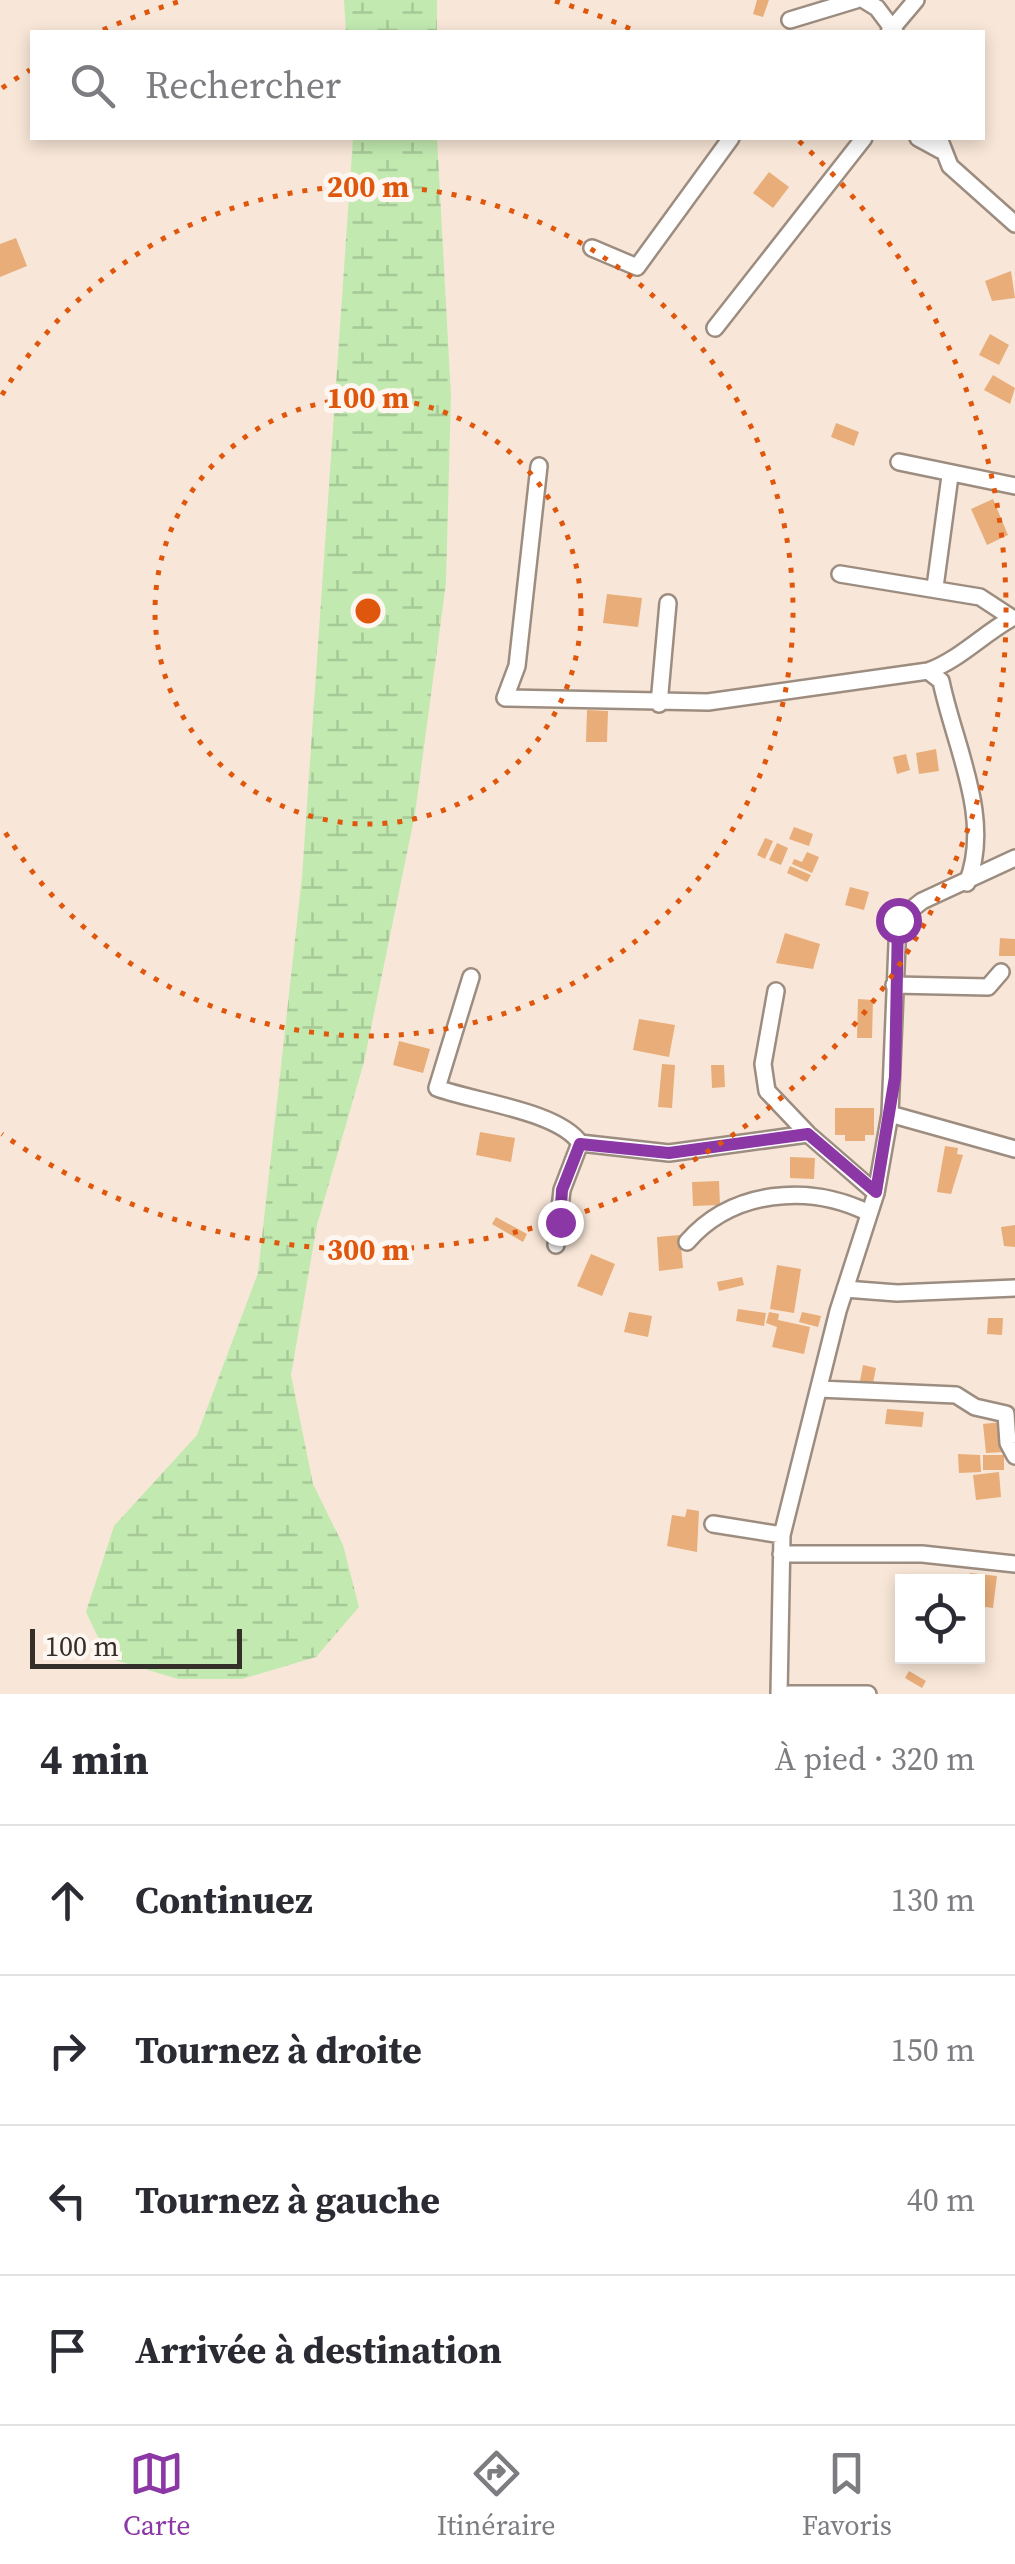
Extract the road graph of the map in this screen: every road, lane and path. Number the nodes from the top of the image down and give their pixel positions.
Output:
1 (856, 0) edge
2 (864, 0) edge
3 (916, 0) edge
4 (790, 20) dead end
5 (891, 30) edge
6 (893, 30) edge
7 (730, 140) edge
8 (862, 140) edge
9 (940, 144) edge
10 (1015, 224) edge
11 (592, 248) dead end
12 (715, 328) dead end
13 (898, 462) dead end
14 (539, 466) dead end
15 (950, 476) junction
16 (1015, 486) edge
17 (840, 574) dead end
18 (935, 588) junction
19 (668, 603) dead end
20 (1014, 617) edge
21 (938, 672) junction
22 (660, 704) junction
23 (978, 855) junction
24 (1015, 858) edge
25 (997, 868) junction
26 (967, 882) junction
27 (1002, 972) dead end
28 (471, 977) dead end
29 (894, 986) junction
30 (776, 991) dead end
31 (890, 1114) junction
32 (808, 1134) junction
33 (580, 1144) junction
34 (1015, 1148) edge
35 (876, 1192) junction
36 (869, 1213) junction
37 (688, 1242) dead end
38 (556, 1245) dead end
39 (1015, 1288) edge
40 (845, 1289) junction
41 (820, 1388) junction
42 (1010, 1415) edge
43 (1015, 1456) edge
44 (713, 1524) dead end
45 (782, 1534) junction
46 (781, 1554) junction
47 (1015, 1564) edge
48 (778, 1694) edge
49 (789, 1694) edge
50 (868, 1694) edge

1 - 4 street
2 - 5 street
3 - 6 street
7 - 11 street
8 - 12 street
9 - 10 street
13 - 15 street
14 - 22 street
15 - 16 street
15 - 18 street
17 - 18 street
18 - 20 street
19 - 22 street
20 - 21 street
21 - 22 street
21 - 23 street
23 - 25 street
23 - 26 street
24 - 25 street
25 - 26 street
26 - 29 street
27 - 29 street
28 - 33 street
29 - 31 street
30 - 32 street
31 - 34 street
31 - 35 street
32 - 33 street
32 - 35 street
33 - 38 street
35 - 36 street
36 - 37 street
36 - 40 street
39 - 40 street
40 - 41 street
41 - 42 street
41 - 45 street
42 - 43 street
44 - 45 street
45 - 46 street
46 - 47 street
46 - 48 street
49 - 50 street

